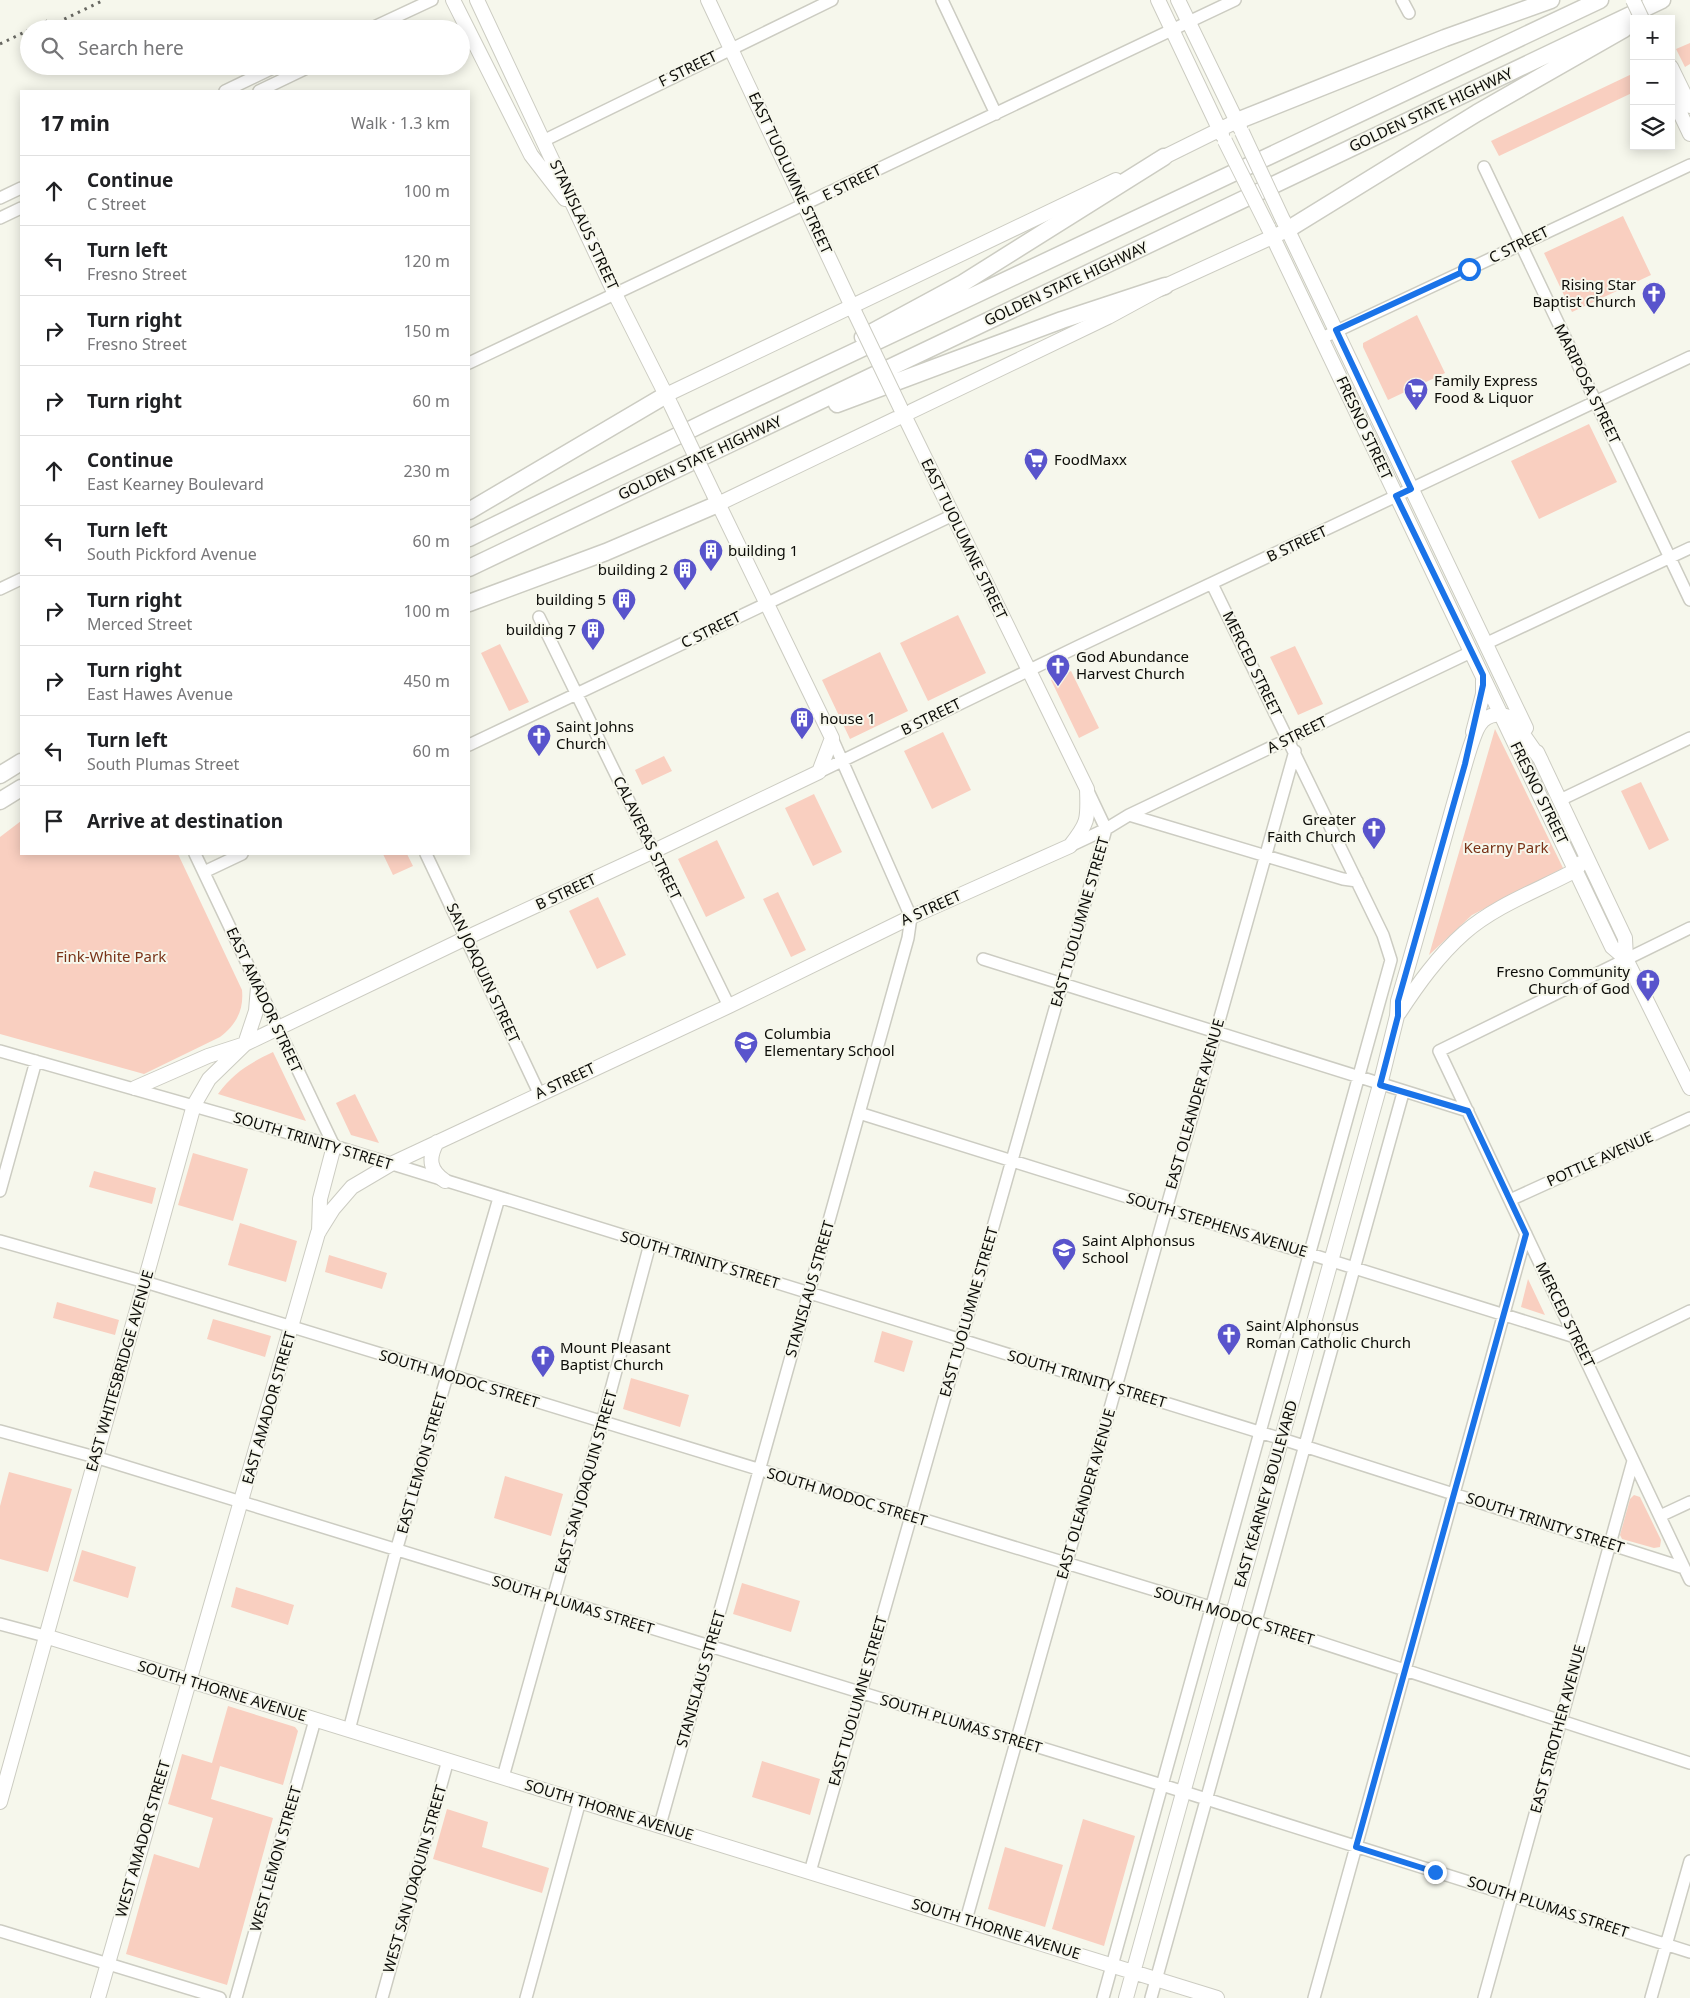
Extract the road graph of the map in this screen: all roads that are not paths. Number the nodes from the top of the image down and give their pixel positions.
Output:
1 (432, 0) edge
2 (453, 0) edge
3 (477, 0) edge
4 (708, 0) edge
5 (832, 0) edge
6 (942, 0) edge
7 (1158, 0) edge
8 (1178, 0) edge
9 (1235, 0) edge
10 (1402, 0) edge
11 (1551, 0) edge
12 (1600, 0) edge
13 (1633, 0) edge
14 (1662, 0) edge
15 (1675, 0) edge
16 (1409, 13) dead end
17 (1640, 15) edge
18 (1649, 15) edge
19 (388, 20) edge
20 (463, 20) edge
21 (1189, 22) junction
22 (1630, 25) edge
23 (1172, 30) junction
24 (470, 34) edge
25 (731, 49) junction
26 (258, 75) edge
27 (292, 75) edge
28 (1675, 75) edge
29 (227, 90) edge
30 (261, 90) edge
31 (1675, 102) edge
32 (1690, 106) edge
33 (996, 114) junction
34 (1240, 126) junction
35 (1222, 134) junction
36 (1690, 134) edge
37 (545, 140) junction
38 (1164, 157) junction
39 (1690, 165) edge
40 (1484, 168) dead end
41 (20, 188) edge
42 (0, 198) edge
43 (804, 205) junction
44 (20, 208) edge
45 (0, 218) edge
46 (579, 218) junction
47 (1278, 229) junction
48 (1520, 244) junction
49 (1165, 286) junction
50 (615, 294) junction
51 (853, 310) junction
52 (1336, 330) junction
53 (1322, 338) junction
54 (1690, 357) edge
55 (470, 363) edge
56 (669, 400) junction
57 (1596, 402) junction
58 (902, 412) junction
59 (712, 419) junction
60 (732, 443) junction
61 (1411, 489) junction
62 (1396, 496) junction
63 (716, 500) junction
64 (470, 510) edge
65 (953, 515) junction
66 (470, 538) edge
67 (1690, 548) edge
68 (1670, 558) junction
69 (470, 568) edge
70 (20, 579) edge
71 (1212, 584) junction
72 (0, 589) edge
73 (1690, 600) edge
74 (470, 603) edge
75 (765, 604) junction
76 (539, 617) dead end
77 (1485, 644) junction
78 (1471, 652) junction
79 (1028, 670) junction
80 (1483, 675) junction
81 (576, 694) junction
82 (1500, 714) junction
83 (832, 738) junction
84 (1690, 738) edge
85 (1289, 740) junction
86 (470, 745) edge
87 (1295, 751) junction
88 (841, 760) junction
89 (1541, 760) junction
90 (20, 763) edge
91 (1465, 764) junction
92 (819, 772) junction
93 (0, 775) edge
94 (20, 789) edge
95 (1087, 789) junction
96 (1560, 800) junction
97 (0, 801) edge
98 (1129, 815) junction
99 (1106, 829) junction
100 (1070, 846) junction
101 (1584, 850) junction
102 (654, 852) junction
103 (196, 855) edge
104 (240, 855) edge
105 (426, 855) edge
106 (1264, 856) junction
107 (1576, 870) junction
108 (204, 872) junction
109 (1357, 881) junction
110 (911, 917) junction
111 (1690, 928) edge
112 (466, 938) junction
113 (983, 958) dead end
114 (1626, 959) junction
115 (1062, 983) junction
116 (258, 987) junction
117 (729, 1006) junction
118 (1398, 1016) junction
119 (278, 1028) junction
120 (1216, 1032) junction
121 (245, 1044) junction
122 (0, 1051) edge
123 (36, 1061) junction
124 (1359, 1078) junction
125 (1380, 1085) junction
126 (136, 1088) junction
127 (1690, 1088) edge
128 (1403, 1092) junction
129 (539, 1093) junction
130 (194, 1105) junction
131 (1468, 1111) junction
132 (859, 1113) junction
133 (1690, 1118) edge
134 (437, 1142) junction
135 (334, 1146) junction
136 (1012, 1161) junction
137 (391, 1164) junction
138 (445, 1181) junction
139 (0, 1191) edge
140 (499, 1198) junction
141 (1510, 1200) junction
142 (1166, 1209) junction
143 (318, 1233) junction
144 (1526, 1234) junction
145 (0, 1241) edge
146 (650, 1244) junction
147 (1310, 1254) junction
148 (1331, 1261) junction
149 (1354, 1268) junction
150 (145, 1282) junction
151 (809, 1293) junction
152 (1690, 1312) edge
153 (1504, 1315) junction
154 (292, 1328) junction
155 (1575, 1337) junction
156 (961, 1340) junction
157 (1587, 1361) junction
158 (447, 1375) junction
159 (1116, 1388) junction
160 (602, 1423) junction
161 (0, 1432) edge
162 (1260, 1432) junction
163 (1282, 1439) junction
164 (1304, 1446) junction
165 (95, 1457) junction
166 (1633, 1461) junction
167 (759, 1471) junction
168 (1454, 1494) junction
169 (1690, 1502) edge
170 (242, 1503) junction
171 (910, 1516) junction
172 (1660, 1516) junction
173 (1610, 1544) junction
174 (396, 1551) junction
175 (1066, 1564) junction
176 (1684, 1568) junction
177 (1690, 1580) edge
178 (553, 1599) junction
179 (1212, 1608) junction
180 (1233, 1614) junction
181 (1256, 1622) junction
182 (0, 1624) edge
183 (45, 1636) junction
184 (710, 1647) junction
185 (1405, 1670) junction
186 (188, 1680) junction
187 (860, 1693) junction
188 (315, 1720) junction
189 (1561, 1721) junction
190 (349, 1730) junction
191 (1016, 1741) junction
192 (448, 1760) junction
193 (1690, 1763) edge
194 (503, 1777) junction
195 (1162, 1785) junction
196 (1183, 1792) junction
197 (1206, 1799) junction
198 (580, 1801) junction
199 (0, 1802) edge
200 (660, 1825) junction
201 (1356, 1847) junction
202 (1690, 1861) edge
203 (810, 1872) junction
204 (1512, 1896) junction
205 (966, 1920) junction
206 (0, 1931) edge
207 (1666, 1945) junction
208 (1690, 1952) edge
209 (108, 1964) junction
210 (1112, 1965) junction
211 (1134, 1971) junction
212 (1156, 1979) junction
213 (98, 1998) edge
214 (220, 1998) edge
215 (236, 1998) edge
216 (382, 1998) edge
217 (526, 1998) edge
218 (1103, 1998) edge
219 (1126, 1998) edge
220 (1151, 1998) edge
221 (1217, 1998) edge
222 (1314, 1998) edge
223 (1484, 1998) edge
224 (1651, 1998) edge

1 - 19 street
2 - 20 main road
3 - 37 main road, STANISLAUS STREET
4 - 25 main road, EAST TUOLUMNE STREET
5 - 25 street, F STREET
6 - 33 street
7 - 23 main road, FRESNO STREET
8 - 21 main road, FRESNO STREET
9 - 21 street, E STREET
10 - 16 street
11 - 34 highway
12 - 59 highway, GOLDEN STATE HIGHWAY
13 - 17 main road, bridge
14 - 60 highway, GOLDEN STATE HIGHWAY
15 - 18 highway
21 - 23 street, E STREET
21 - 34 main road, FRESNO STREET
22 - 47 highway
23 - 33 street, E STREET
23 - 35 main road, FRESNO STREET
24 - 46 main road
25 - 37 street, F STREET
25 - 43 main road, EAST TUOLUMNE STREET
26 - 29 street
27 - 30 street
28 - 32 main road
31 - 36 main road
33 - 43 street, E STREET
34 - 35 main road
34 - 47 main road, FRESNO STREET, bridge
35 - 38 main road
35 - 47 main road, FRESNO STREET, bridge
37 - 46 main road, STANISLAUS STREET
38 - 51 main road
38 - 59 highway
39 - 48 street, C STREET
40 - 48 street, MARIPOSA STREET
41 - 42 street
43 - 50 street, E STREET
43 - 51 main road, EAST TUOLUMNE STREET
44 - 45 street
46 - 50 main road, STANISLAUS STREET
47 - 49 main road
47 - 52 main road, FRESNO STREET
47 - 53 main road, FRESNO STREET
48 - 52 street, C STREET
48 - 57 street, MARIPOSA STREET
49 - 58 main road
49 - 60 highway
50 - 55 street, E STREET
50 - 56 main road, STANISLAUS STREET
51 - 56 main road
51 - 58 main road, EAST TUOLUMNE STREET, bridge
52 - 53 street, C STREET
52 - 61 main road, FRESNO STREET
53 - 62 main road, FRESNO STREET
54 - 57 street, B STREET
56 - 63 main road, STANISLAUS STREET, bridge
56 - 64 highway
57 - 61 street, B STREET
57 - 68 street, MARIPOSA STREET
58 - 63 main road
58 - 65 main road, EAST TUOLUMNE STREET
59 - 66 highway, GOLDEN STATE HIGHWAY
60 - 69 highway, GOLDEN STATE HIGHWAY
61 - 62 street, B STREET
61 - 77 main road, FRESNO STREET
62 - 71 street, B STREET
62 - 78 main road, FRESNO STREET
63 - 74 highway
63 - 75 main road, STANISLAUS STREET
65 - 75 street, C STREET
65 - 79 main road, EAST TUOLUMNE STREET
67 - 68 street
68 - 73 street, MARIPOSA STREET
68 - 77 street
70 - 72 street
71 - 79 street, B STREET
71 - 85 street, MERCED STREET
75 - 81 street, C STREET
75 - 83 main road, STANISLAUS STREET
76 - 81 street, CALAVERAS STREET
77 - 89 main road, FRESNO STREET
78 - 80 main road, FRESNO STREET
78 - 85 street, A STREET
79 - 88 street, B STREET
79 - 95 main road, EAST TUOLUMNE STREET
80 - 82 main road, FRESNO STREET
80 - 91 main road
81 - 86 street, C STREET
81 - 102 street, CALAVERAS STREET
82 - 89 main road
82 - 91 main road, EAST KEARNEY BOULEVARD
82 - 107 main road, FRESNO STREET
83 - 88 street
83 - 92 main road
84 - 96 street
85 - 87 street, MERCED STREET
85 - 98 street, A STREET
87 - 106 street, EAST OLEANDER AVENUE
87 - 109 street, MERCED STREET
88 - 92 street, B STREET
88 - 110 street
89 - 96 main road, FRESNO STREET
90 - 93 highway
91 - 118 main road, EAST KEARNEY BOULEVARD
92 - 102 main road, B STREET
94 - 97 highway
95 - 99 street, EAST TUOLUMNE STREET
95 - 100 main road
96 - 101 main road, FRESNO STREET
98 - 99 street, A STREET
98 - 106 street
99 - 100 street, A STREET
99 - 115 street, EAST TUOLUMNE STREET
100 - 110 main road, A STREET
101 - 107 main road
101 - 114 main road, FRESNO STREET
102 - 112 main road, B STREET
102 - 117 street, CALAVERAS STREET
103 - 108 street, EAST AMADOR STREET
104 - 108 street
105 - 112 street, SAN JOAQUIN STREET
106 - 109 street
106 - 120 street, EAST OLEANDER AVENUE
107 - 114 main road, FRESNO STREET
107 - 118 main road, EAST KEARNEY BOULEVARD
108 - 116 street, EAST AMADOR STREET
109 - 124 street, MERCED STREET
110 - 117 main road, A STREET
110 - 132 street, STANISLAUS STREET
111 - 114 street
112 - 119 main road, B STREET
112 - 129 street, SAN JOAQUIN STREET
113 - 115 street
114 - 127 main road, FRESNO STREET
114 - 131 street, MERCED STREET
115 - 120 street
115 - 136 street, EAST TUOLUMNE STREET
116 - 119 street, EAST AMADOR STREET
116 - 121 main road
117 - 129 main road, A STREET
118 - 125 main road, EAST KEARNEY BOULEVARD
119 - 121 main road, B STREET
119 - 135 street, EAST AMADOR STREET
120 - 124 street
120 - 142 street, EAST OLEANDER AVENUE
121 - 126 main road
121 - 130 main road, B STREET
122 - 123 street, SOUTH TRINITY STREET
123 - 126 street, SOUTH TRINITY STREET
123 - 139 street
124 - 125 street
124 - 147 street, EAST KEARNEY BOULEVARD
125 - 128 street
125 - 148 main road, EAST KEARNEY BOULEVARD
126 - 130 street, SOUTH TRINITY STREET
128 - 131 street
128 - 149 street, EAST KEARNEY BOULEVARD
129 - 134 main road, A STREET
130 - 135 street, SOUTH TRINITY STREET
130 - 150 main road, EAST WHITESBRIDGE AVENUE
131 - 141 street, MERCED STREET
132 - 136 street, SOUTH STEPHENS AVENUE
132 - 151 street, STANISLAUS STREET
133 - 141 street, POTTLE AVENUE
134 - 137 main road, A STREET
134 - 138 main road
135 - 137 street, SOUTH TRINITY STREET
135 - 143 main road
136 - 142 street, SOUTH STEPHENS AVENUE
136 - 156 street, EAST TUOLUMNE STREET
137 - 138 street, SOUTH TRINITY STREET
137 - 143 main road, EAST AMADOR STREET
138 - 140 street, SOUTH TRINITY STREET
140 - 146 street, SOUTH TRINITY STREET
140 - 158 street, EAST LEMON STREET
141 - 144 street, MERCED STREET
142 - 147 street, SOUTH STEPHENS AVENUE
142 - 159 street, EAST OLEANDER AVENUE
143 - 154 main road, EAST AMADOR STREET
144 - 153 street
144 - 155 street, MERCED STREET
145 - 150 street, SOUTH MODOC STREET
146 - 151 street, SOUTH TRINITY STREET
146 - 160 street, EAST SAN JOAQUIN STREET
147 - 148 street, SOUTH STEPHENS AVENUE
147 - 162 street, EAST KEARNEY BOULEVARD
148 - 149 street, SOUTH STEPHENS AVENUE
148 - 163 main road, EAST KEARNEY BOULEVARD
149 - 153 street, SOUTH STEPHENS AVENUE
149 - 164 street, EAST KEARNEY BOULEVARD
150 - 154 street, SOUTH MODOC STREET
150 - 165 main road, EAST WHITESBRIDGE AVENUE
151 - 156 street, SOUTH TRINITY STREET
151 - 167 street, STANISLAUS STREET
152 - 157 street
153 - 155 street, SOUTH STEPHENS AVENUE
153 - 168 street
154 - 158 street, SOUTH MODOC STREET
154 - 170 main road, EAST AMADOR STREET
155 - 157 street, MERCED STREET
156 - 159 street, SOUTH TRINITY STREET
156 - 171 street, EAST TUOLUMNE STREET
157 - 166 street, MERCED STREET
158 - 160 street, SOUTH MODOC STREET
158 - 174 street, EAST LEMON STREET
159 - 162 street, SOUTH TRINITY STREET
159 - 175 street, EAST OLEANDER AVENUE
160 - 167 street, SOUTH MODOC STREET
160 - 178 street, EAST SAN JOAQUIN STREET
161 - 165 street, SOUTH PLUMAS STREET
162 - 163 street, SOUTH TRINITY STREET
162 - 179 street, EAST KEARNEY BOULEVARD
163 - 164 street, SOUTH TRINITY STREET
163 - 180 main road, EAST KEARNEY BOULEVARD
164 - 168 street, SOUTH TRINITY STREET
164 - 181 street, EAST KEARNEY BOULEVARD
165 - 170 street, SOUTH PLUMAS STREET
165 - 183 main road, EAST WHITESBRIDGE AVENUE
166 - 172 street, MERCED STREET
166 - 173 street, EAST STROTHER AVENUE
167 - 171 street, SOUTH MODOC STREET
167 - 184 street, STANISLAUS STREET
168 - 173 street, SOUTH TRINITY STREET
168 - 185 street
169 - 172 street
170 - 174 street, SOUTH PLUMAS STREET
170 - 186 main road, EAST AMADOR STREET
171 - 175 street, SOUTH MODOC STREET
171 - 187 street, EAST TUOLUMNE STREET
172 - 176 street, MERCED STREET
173 - 176 street, SOUTH TRINITY STREET
173 - 189 street, EAST STROTHER AVENUE
174 - 178 street, SOUTH PLUMAS STREET
174 - 190 street, EAST LEMON STREET
175 - 179 street, SOUTH MODOC STREET
175 - 191 street, EAST OLEANDER AVENUE
176 - 177 street, MERCED STREET
178 - 184 street, SOUTH PLUMAS STREET
178 - 194 street, EAST SAN JOAQUIN STREET
179 - 180 street, SOUTH MODOC STREET
179 - 195 street, EAST KEARNEY BOULEVARD
180 - 181 street, SOUTH MODOC STREET
180 - 196 main road, EAST KEARNEY BOULEVARD
181 - 185 street, SOUTH MODOC STREET
181 - 197 street, EAST KEARNEY BOULEVARD
182 - 183 street, SOUTH THORNE AVENUE
183 - 186 main road, SOUTH THORNE AVENUE
183 - 199 main road, EAST WHITESBRIDGE AVENUE
184 - 187 street, SOUTH PLUMAS STREET
184 - 200 street, STANISLAUS STREET
185 - 189 street, SOUTH MODOC STREET
185 - 201 street
186 - 188 main road, SOUTH THORNE AVENUE
186 - 209 main road, WEST AMADOR STREET
187 - 191 street, SOUTH PLUMAS STREET
187 - 203 street, EAST TUOLUMNE STREET
188 - 190 main road, SOUTH THORNE AVENUE
188 - 215 street, WEST LEMON STREET
189 - 193 street, SOUTH MODOC STREET
189 - 204 street, EAST STROTHER AVENUE
190 - 192 main road, SOUTH THORNE AVENUE
191 - 195 street, SOUTH PLUMAS STREET
191 - 205 street, EAST OLEANDER AVENUE
192 - 194 main road, SOUTH THORNE AVENUE
192 - 216 street, WEST SAN JOAQUIN STREET
194 - 198 main road, SOUTH THORNE AVENUE
195 - 196 street, SOUTH PLUMAS STREET
195 - 210 street, EAST KEARNEY BOULEVARD
196 - 197 street, SOUTH PLUMAS STREET
196 - 211 main road, EAST KEARNEY BOULEVARD
197 - 201 street, SOUTH PLUMAS STREET
197 - 212 street, EAST KEARNEY BOULEVARD
198 - 200 main road, SOUTH THORNE AVENUE
198 - 217 street
200 - 203 main road, SOUTH THORNE AVENUE
201 - 204 street, SOUTH PLUMAS STREET
201 - 222 street
202 - 207 street
203 - 205 main road, SOUTH THORNE AVENUE
204 - 207 street, SOUTH PLUMAS STREET
204 - 223 street, EAST STROTHER AVENUE
205 - 210 main road, SOUTH THORNE AVENUE
206 - 209 street
207 - 208 street, SOUTH PLUMAS STREET
207 - 224 street
209 - 213 main road, WEST AMADOR STREET
209 - 214 street
210 - 211 main road, SOUTH THORNE AVENUE
210 - 218 street, EAST KEARNEY BOULEVARD
211 - 212 main road, SOUTH THORNE AVENUE
211 - 219 main road, EAST KEARNEY BOULEVARD
212 - 220 street, EAST KEARNEY BOULEVARD
212 - 221 main road, SOUTH THORNE AVENUE

